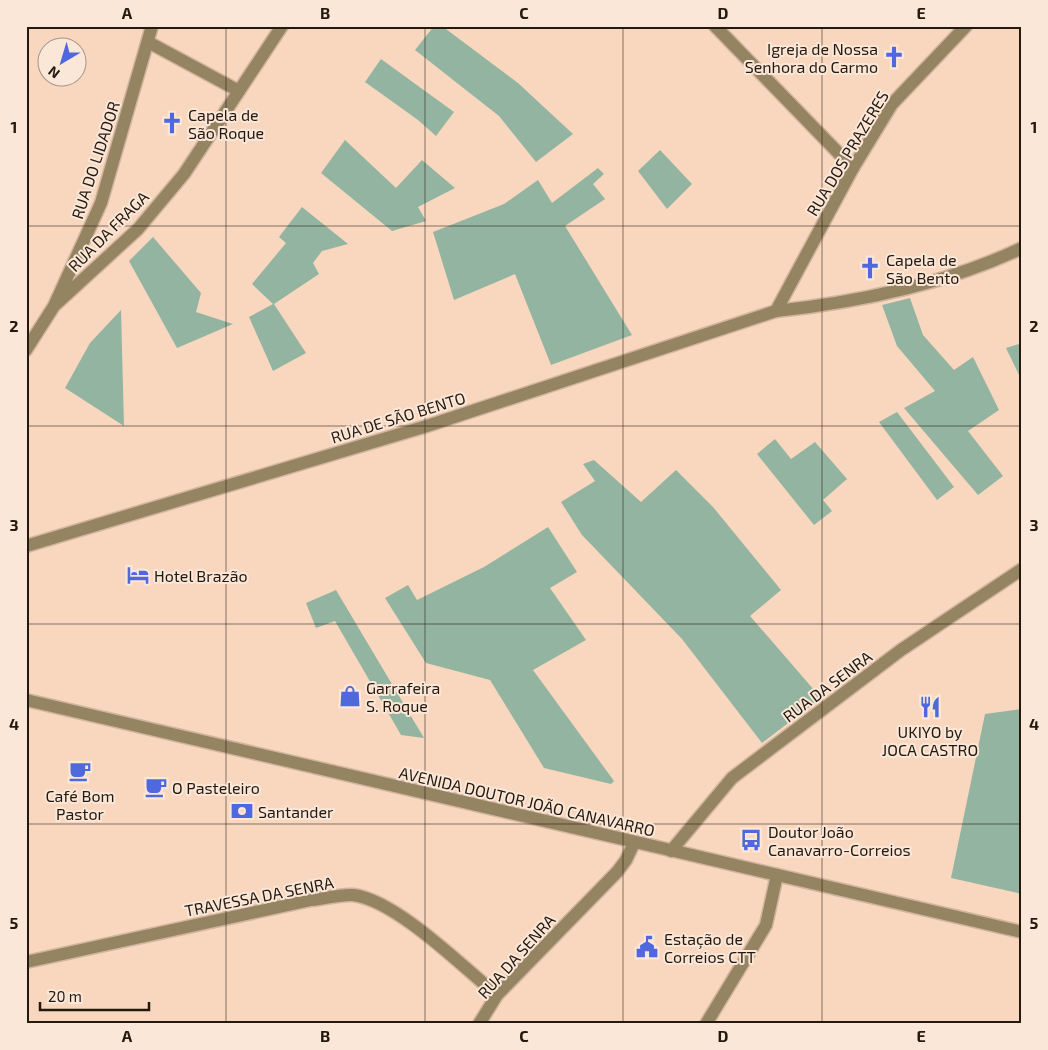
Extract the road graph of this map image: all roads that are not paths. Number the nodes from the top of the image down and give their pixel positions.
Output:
1 (152, 26) edge
2 (282, 26) edge
3 (715, 26) edge
4 (966, 26) edge
5 (148, 42) junction
6 (239, 91) junction
7 (853, 168) junction
8 (1022, 248) edge
9 (54, 306) junction
10 (776, 312) junction
11 (26, 350) edge
12 (26, 546) edge
13 (1022, 569) edge
14 (26, 700) edge
15 (634, 843) junction
16 (671, 851) junction
17 (777, 875) junction
18 (1022, 932) edge
19 (26, 962) edge
20 (497, 995) junction
21 (479, 1024) edge
22 (706, 1024) edge

1 - 5 street, RUA DO LIDADOR
2 - 6 street, RUA DA FRAGA
3 - 7 street
4 - 7 street, RUA DOS PRAZERES
5 - 6 street
5 - 9 street, RUA DO LIDADOR
6 - 9 street, RUA DA FRAGA
7 - 10 street, RUA DOS PRAZERES
8 - 10 street, RUA DE SÃO BENTO
9 - 11 street, RUA DO LIDADOR
10 - 12 street, RUA DE SÃO BENTO
13 - 16 street, RUA DA SENRA
14 - 15 street, AVENIDA DOUTOR JOÃO CANAVARRO
15 - 16 street, AVENIDA DOUTOR JOÃO CANAVARRO
15 - 20 street, RUA DA SENRA
16 - 17 street, AVENIDA DOUTOR JOÃO CANAVARRO
17 - 18 street, AVENIDA DOUTOR JOÃO CANAVARRO
17 - 22 street
19 - 20 street, TRAVESSA DA SENRA
20 - 21 street, RUA DA SENRA

